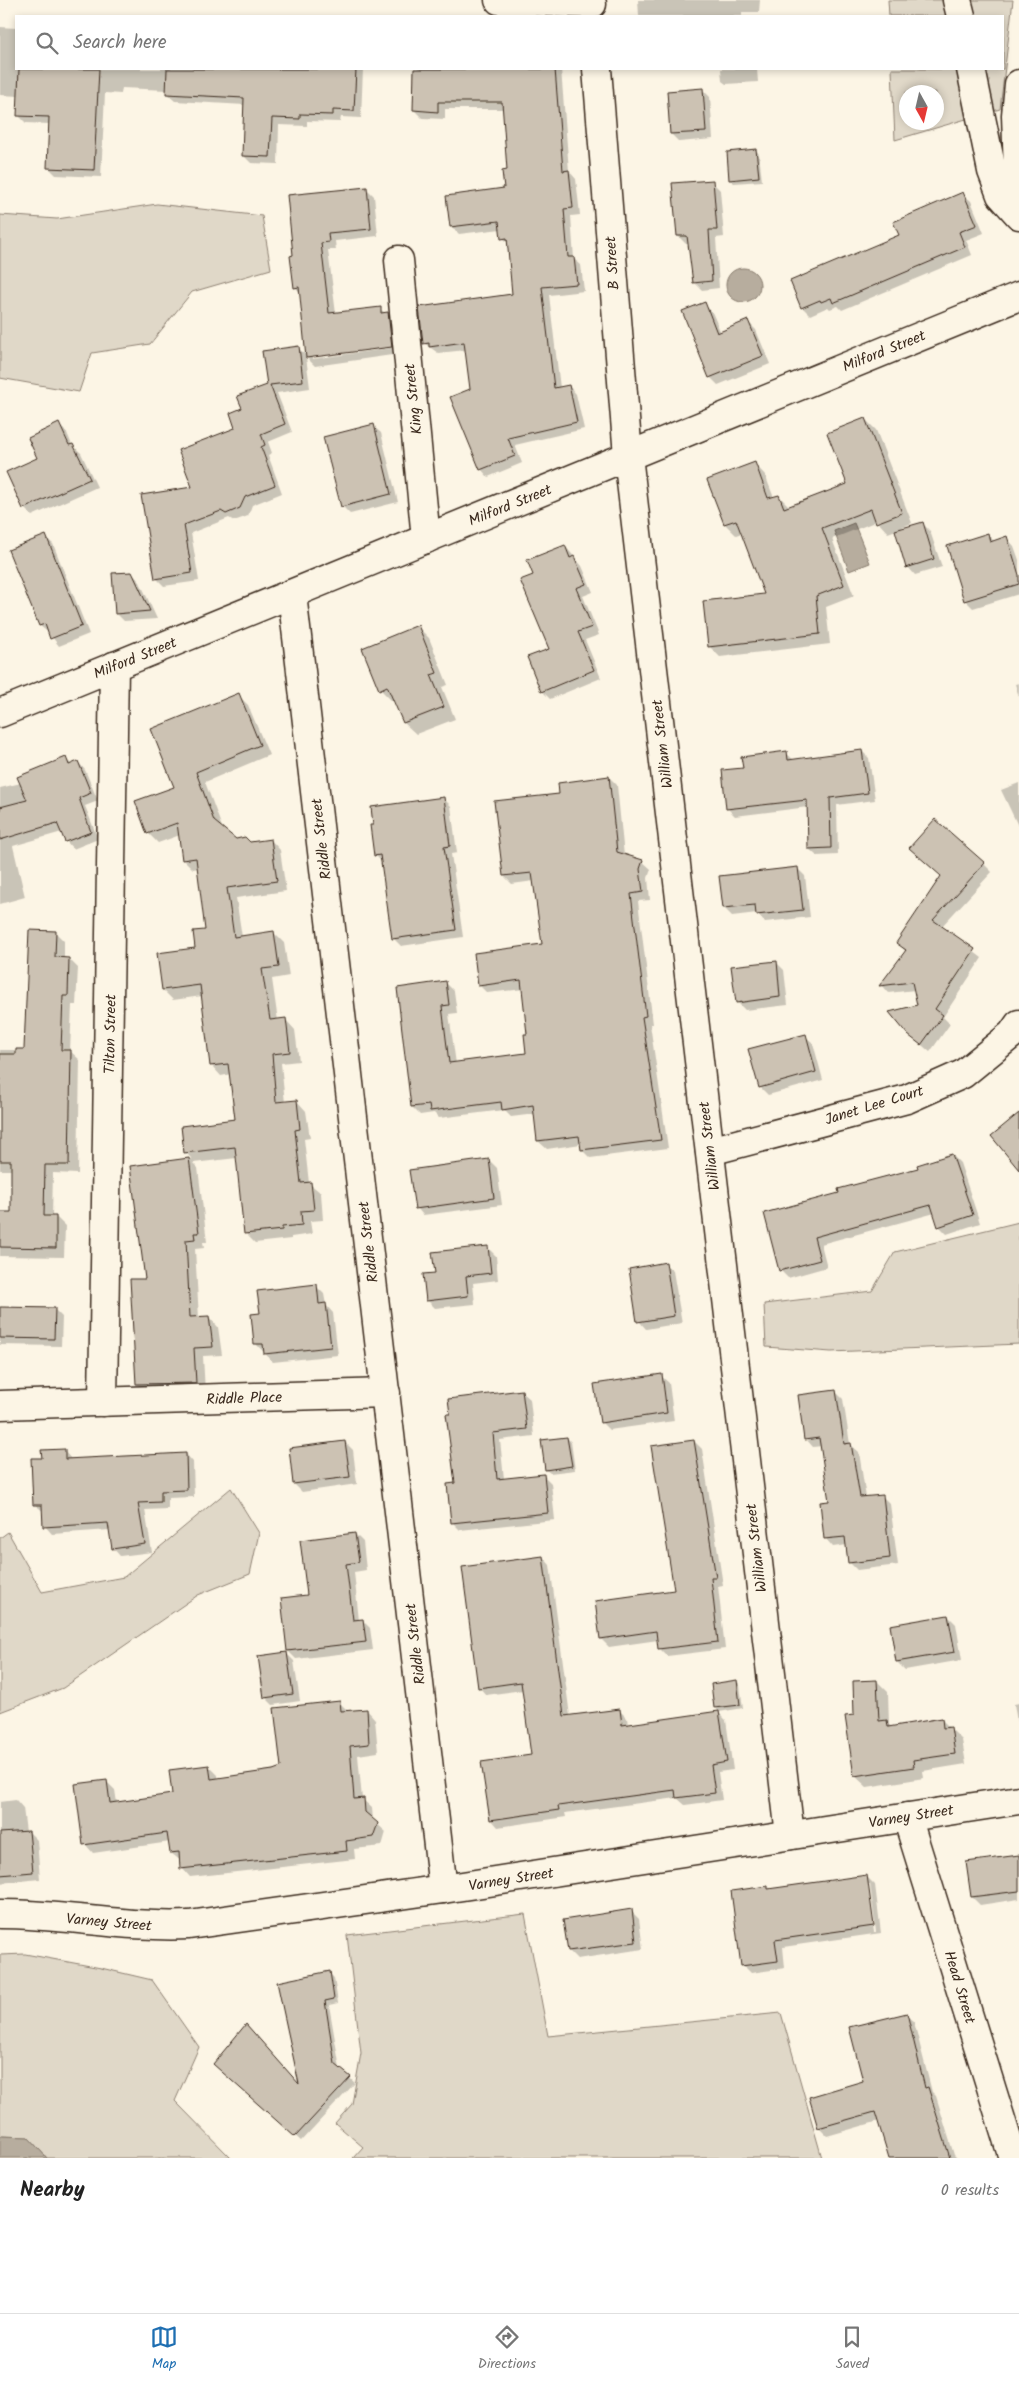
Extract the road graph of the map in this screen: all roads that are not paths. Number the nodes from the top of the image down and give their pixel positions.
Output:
1 (499, 0) edge
2 (957, 0) edge
3 (593, 7) edge
4 (960, 15) edge
5 (597, 70) edge
6 (971, 70) edge
7 (1019, 84) edge
8 (1019, 197) edge
9 (1019, 215) edge
10 (399, 260) dead end
11 (1019, 296) edge
12 (628, 456) junction
13 (426, 539) junction
14 (292, 594) junction
15 (114, 666) junction
16 (0, 713) edge
17 (1019, 1024) edge
18 (710, 1151) junction
19 (386, 1394) junction
20 (103, 1402) junction
21 (0, 1406) edge
22 (1019, 1800) edge
23 (907, 1816) junction
24 (790, 1835) junction
25 (443, 1890) junction
26 (0, 1914) edge
27 (1013, 2158) edge

1 - 3 street
2 - 4 street
5 - 12 street, B Street
6 - 9 street
7 - 8 street
10 - 13 street, King Street
11 - 12 street, Milford Street
12 - 13 street, Milford Street
12 - 18 street, William Street
13 - 14 street, Milford Street
14 - 15 street, Milford Street
14 - 19 street, Riddle Street
15 - 16 street, Milford Street
15 - 20 street, Tilton Street
17 - 18 street, Janet Lee Court
18 - 24 street, William Street
19 - 20 street, Riddle Place
19 - 25 street, Riddle Street
20 - 21 street, Riddle Place
22 - 23 street, Varney Street
23 - 24 street, Varney Street
23 - 27 street, Head Street
24 - 25 street, Varney Street
25 - 26 street, Varney Street

